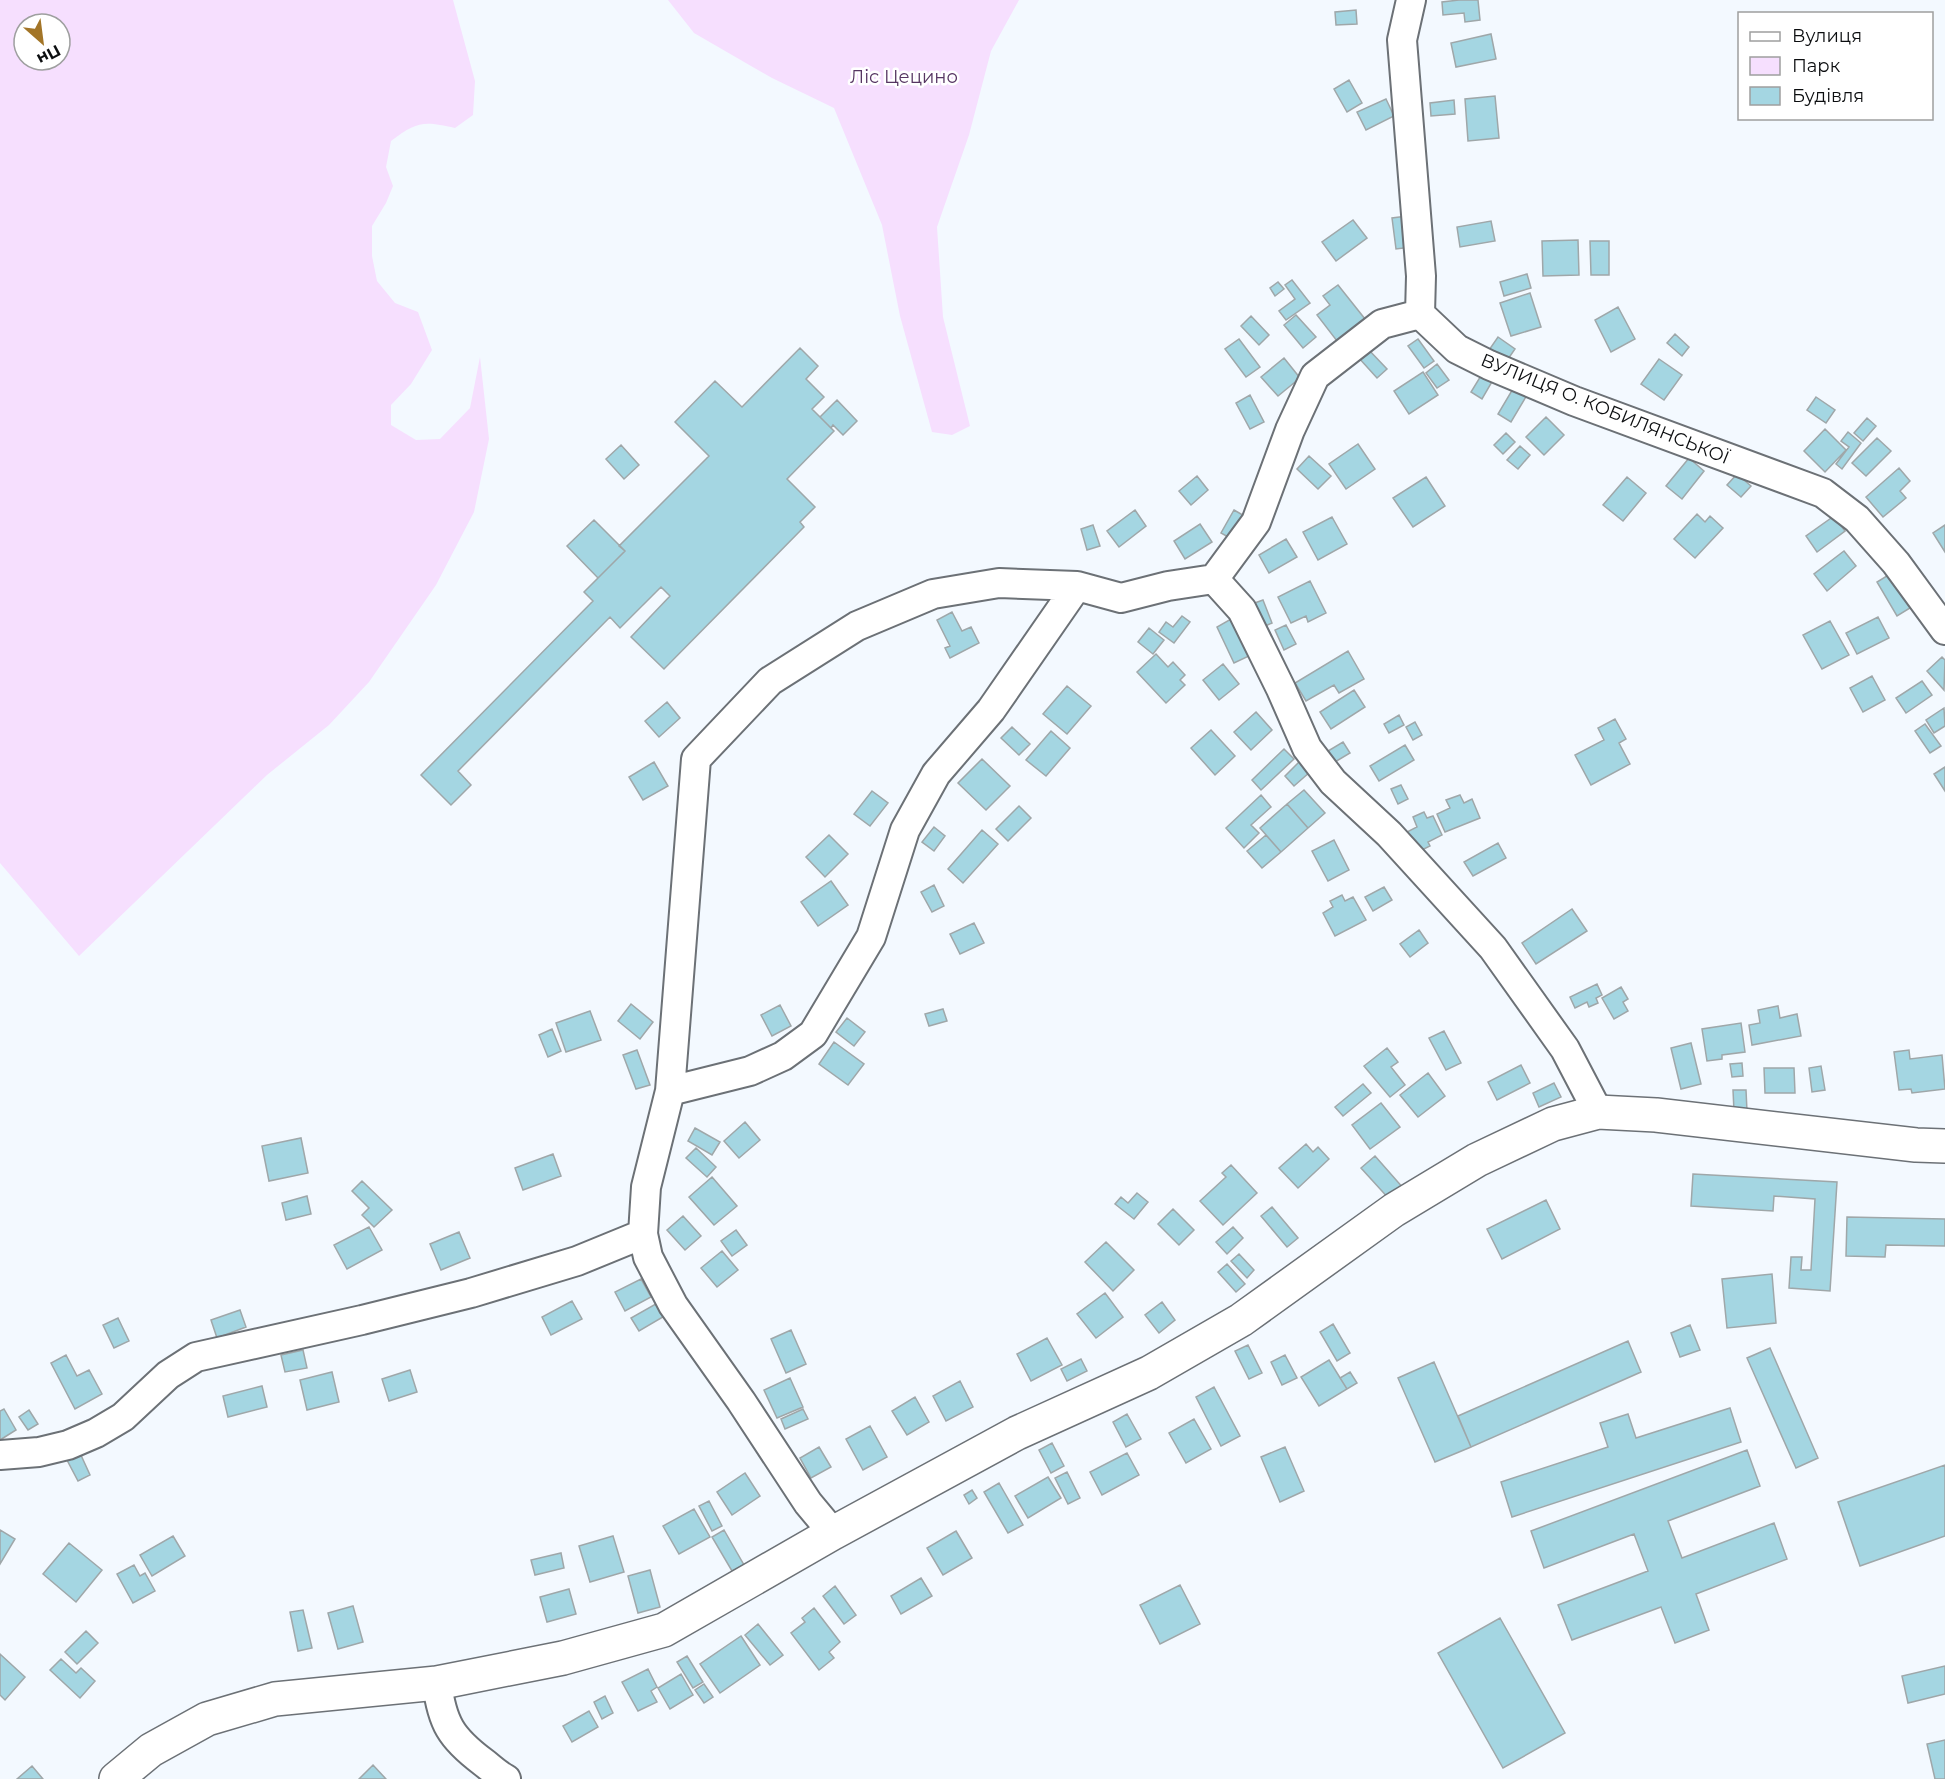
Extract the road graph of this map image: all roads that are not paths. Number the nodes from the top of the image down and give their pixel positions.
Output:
1 (1411, 0) edge
2 (1420, 314) junction
3 (1214, 579) junction
4 (1077, 586) junction
5 (1945, 630) edge
6 (670, 1091) junction
7 (1598, 1112) junction
8 (1945, 1146) edge
9 (643, 1234) junction
10 (0, 1455) edge
11 (832, 1533) junction
12 (437, 1683) junction
13 (117, 1779) edge
14 (506, 1779) edge

1 - 2 street
2 - 3 street
2 - 5 street, ВУЛИЦЯ О. КОБИЛЯНСЬКОЇ
3 - 4 street
3 - 7 street
4 - 6 street
4 - 6 street
6 - 9 street
7 - 8 main road
7 - 11 main road
9 - 10 street
9 - 11 street
11 - 12 main road
12 - 13 main road
12 - 14 street

